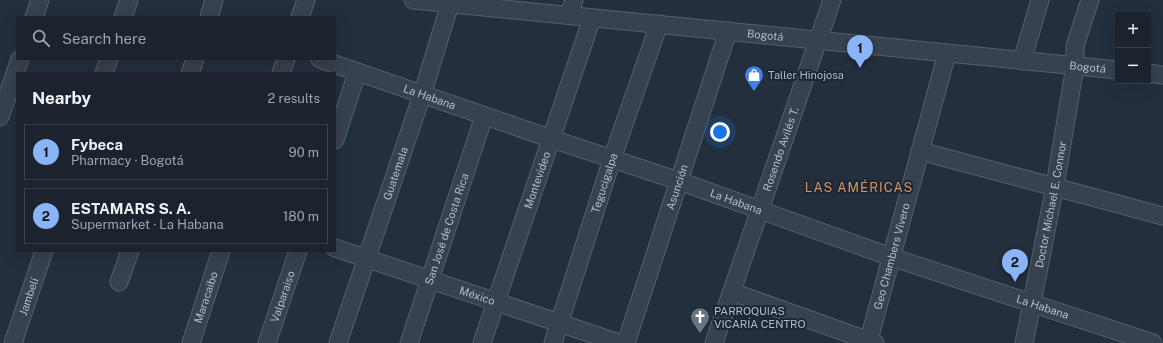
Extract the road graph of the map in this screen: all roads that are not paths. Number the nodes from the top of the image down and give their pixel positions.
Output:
1 (40, 0) edge
2 (129, 0) edge
3 (214, 0) edge
4 (306, 0) edge
5 (413, 0) edge
6 (832, 0) edge
7 (1040, 0) edge
8 (1090, 0) edge
9 (1102, 0) edge
10 (450, 4) junction
11 (565, 7) edge
12 (34, 16) edge
13 (123, 16) edge
14 (209, 16) edge
15 (300, 16) edge
16 (592, 18) junction
17 (658, 24) junction
18 (728, 31) junction
19 (818, 41) junction
20 (946, 53) junction
21 (20, 60) edge
22 (109, 60) edge
23 (195, 60) edge
24 (286, 60) edge
25 (323, 60) edge
26 (1022, 61) junction
27 (1075, 66) junction
28 (1115, 70) edge
29 (104, 72) edge
30 (190, 72) edge
31 (281, 72) edge
32 (357, 73) junction
33 (1151, 73) edge
34 (1163, 75) edge
35 (422, 95) junction
36 (5, 106) edge
37 (484, 116) junction
38 (336, 137) edge
39 (552, 139) junction
40 (920, 150) junction
41 (612, 159) junction
42 (679, 181) junction
43 (1055, 186) junction
44 (760, 210) junction
45 (1163, 216) edge
46 (336, 248) edge
47 (44, 252) edge
48 (130, 252) edge
49 (221, 252) edge
50 (298, 252) edge
51 (891, 257) junction
52 (367, 259) junction
53 (430, 280) junction
54 (119, 282) dead end
55 (732, 292) junction
56 (496, 302) junction
57 (1033, 304) junction
58 (560, 323) junction
59 (1105, 335) edge
60 (870, 342) edge
61 (13, 343) edge
62 (191, 343) edge
63 (267, 343) edge
64 (338, 343) edge
65 (409, 343) edge
66 (482, 343) edge
67 (553, 343) edge
68 (619, 343) edge
69 (626, 343) edge
70 (714, 343) edge
71 (1024, 343) edge
72 (1153, 343) edge

1 - 12 street
2 - 13 street
3 - 14 street
4 - 15 street
5 - 10 street, Bogotá
6 - 19 street, Rosendo Avilés T.
7 - 26 street
8 - 27 street, Doctor Michael E. Connor
9 - 27 street, Doctor Michael E. Connor
10 - 11 street, Bogotá
10 - 35 street, Guatemala
11 - 16 street, Bogotá
16 - 17 street, Bogotá
16 - 39 street, Montevideo
17 - 18 street, Bogotá
17 - 41 street, Tegucigalpa
18 - 19 street, Bogotá
18 - 42 street, Asunción
19 - 20 street, Bogotá
19 - 44 street, Rosendo Avilés T.
20 - 26 street, Bogotá
20 - 40 street, Geo Chambers Vivero
21 - 36 street
22 - 29 street
23 - 30 street
24 - 31 street
25 - 32 street, La Habana
26 - 27 street, Bogotá
27 - 28 street, Bogotá
27 - 43 street, Doctor Michael E. Connor
32 - 35 street, La Habana
32 - 38 street
33 - 34 street
35 - 37 street, La Habana
35 - 52 street, Guatemala
37 - 39 street, La Habana
37 - 53 street, San José de Costa Rica
39 - 41 street, La Habana
39 - 56 street, Montevideo
40 - 43 street
40 - 51 street, Geo Chambers Vivero
41 - 42 street, La Habana
41 - 58 street, Tegucigalpa
42 - 44 street, La Habana
42 - 69 street, Asunción
43 - 45 street
43 - 57 street, Doctor Michael E. Connor
44 - 51 street, La Habana
44 - 55 street, Rosendo Avilés T.
46 - 52 street, México
47 - 61 street, Jambelí
48 - 54 street
49 - 62 street, Maracaibo
50 - 63 street, Valparaiso
51 - 57 street, La Habana
51 - 60 street, Geo Chambers Vivero
52 - 53 street, México
52 - 64 street, Guatemala
53 - 56 street, México
53 - 65 street, San José de Costa Rica
55 - 60 street
55 - 70 street, Rosendo Avilés T.
56 - 58 street, México
56 - 66 street, Montevideo
57 - 59 street, La Habana
57 - 71 street, Doctor Michael E. Connor
58 - 67 street, Tegucigalpa
58 - 68 street, México
59 - 72 street, La Habana

